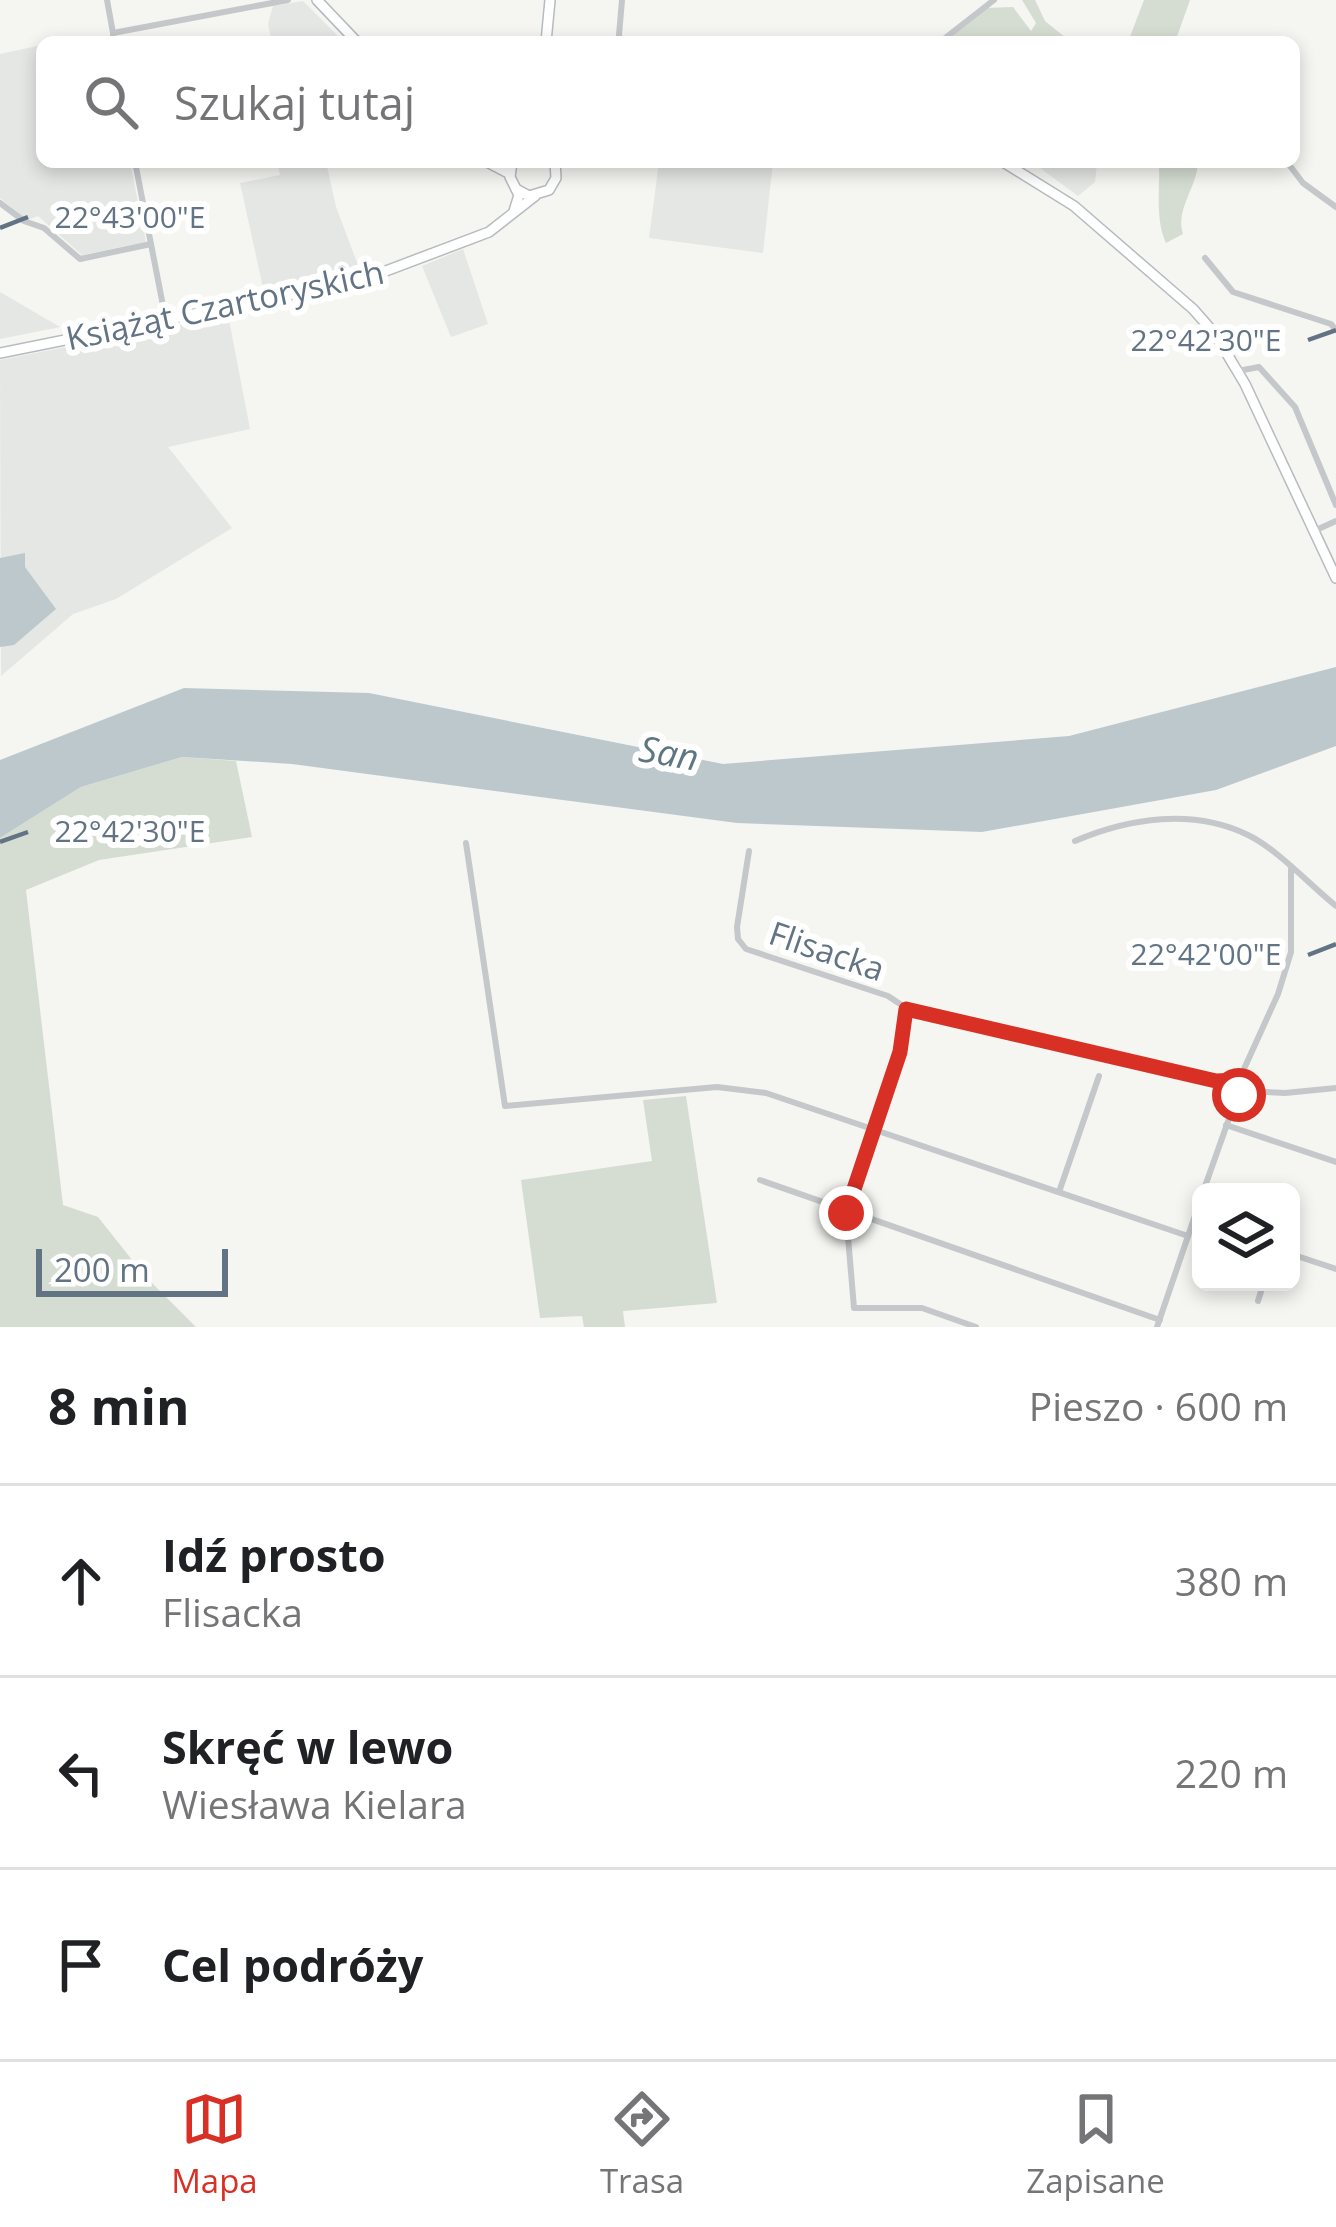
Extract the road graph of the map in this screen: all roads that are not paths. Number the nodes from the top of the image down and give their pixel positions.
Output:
1 (106, 0) edge
2 (287, 0) edge
3 (317, 0) edge
4 (550, 0) edge
5 (622, 0) edge
6 (992, 0) edge
7 (619, 35) dead end
8 (113, 36) edge
9 (122, 36) edge
10 (351, 36) edge
11 (547, 36) edge
12 (947, 36) edge
13 (136, 168) edge
14 (511, 168) edge
15 (556, 168) edge
16 (1013, 168) edge
17 (1291, 168) edge
18 (517, 189) junction
19 (536, 196) junction
20 (0, 203) edge
21 (1336, 207) edge
22 (512, 216) junction
23 (151, 244) junction
24 (1205, 258) dead end
25 (166, 321) junction
26 (1336, 330) edge
27 (0, 353) edge
28 (1238, 371) junction
29 (1336, 505) edge
30 (1336, 521) edge
31 (1314, 531) junction
32 (1334, 574) edge
33 (1075, 841) dead end
34 (466, 843) dead end
35 (749, 851) dead end
36 (1291, 869) junction
37 (1336, 906) edge
38 (906, 1009) junction
39 (1100, 1076) dead end
40 (1239, 1080) junction
41 (1336, 1088) edge
42 (1245, 1091) junction
43 (1226, 1125) junction
44 (874, 1128) junction
45 (1336, 1162) edge
46 (760, 1180) dead end
47 (1206, 1183) edge
48 (1059, 1192) junction
49 (846, 1213) junction
50 (1192, 1230) edge
51 (1189, 1236) junction
52 (1300, 1257) edge
53 (1336, 1270) edge
54 (1261, 1291) edge
55 (1258, 1301) dead end
56 (1158, 1323) edge
57 (976, 1327) edge

1 - 8 street
2 - 9 street
3 - 10 main road
4 - 11 main road
5 - 7 street
6 - 12 street
13 - 23 street
14 - 18 main road
15 - 19 main road, Książąt Czartoryskich
16 - 28 main road
17 - 21 street
18 - 19 main road
18 - 22 main road
19 - 22 main road, Książąt Czartoryskich
20 - 23 street
22 - 25 main road, Książąt Czartoryskich
23 - 25 street
24 - 26 street
25 - 27 main road, Książąt Czartoryskich
28 - 29 street
28 - 31 main road
30 - 31 street
31 - 32 main road
33 - 36 street
34 - 44 street
35 - 38 street, Flisacka
36 - 37 street
36 - 40 street
38 - 40 street, Flisacka
38 - 44 street
39 - 48 street
40 - 42 street
41 - 42 street
42 - 43 street
43 - 45 street
43 - 47 street
44 - 48 street
44 - 49 street
46 - 49 street
48 - 51 street
49 - 56 street
49 - 57 street
50 - 51 street
51 - 56 street
52 - 53 street
54 - 55 street

